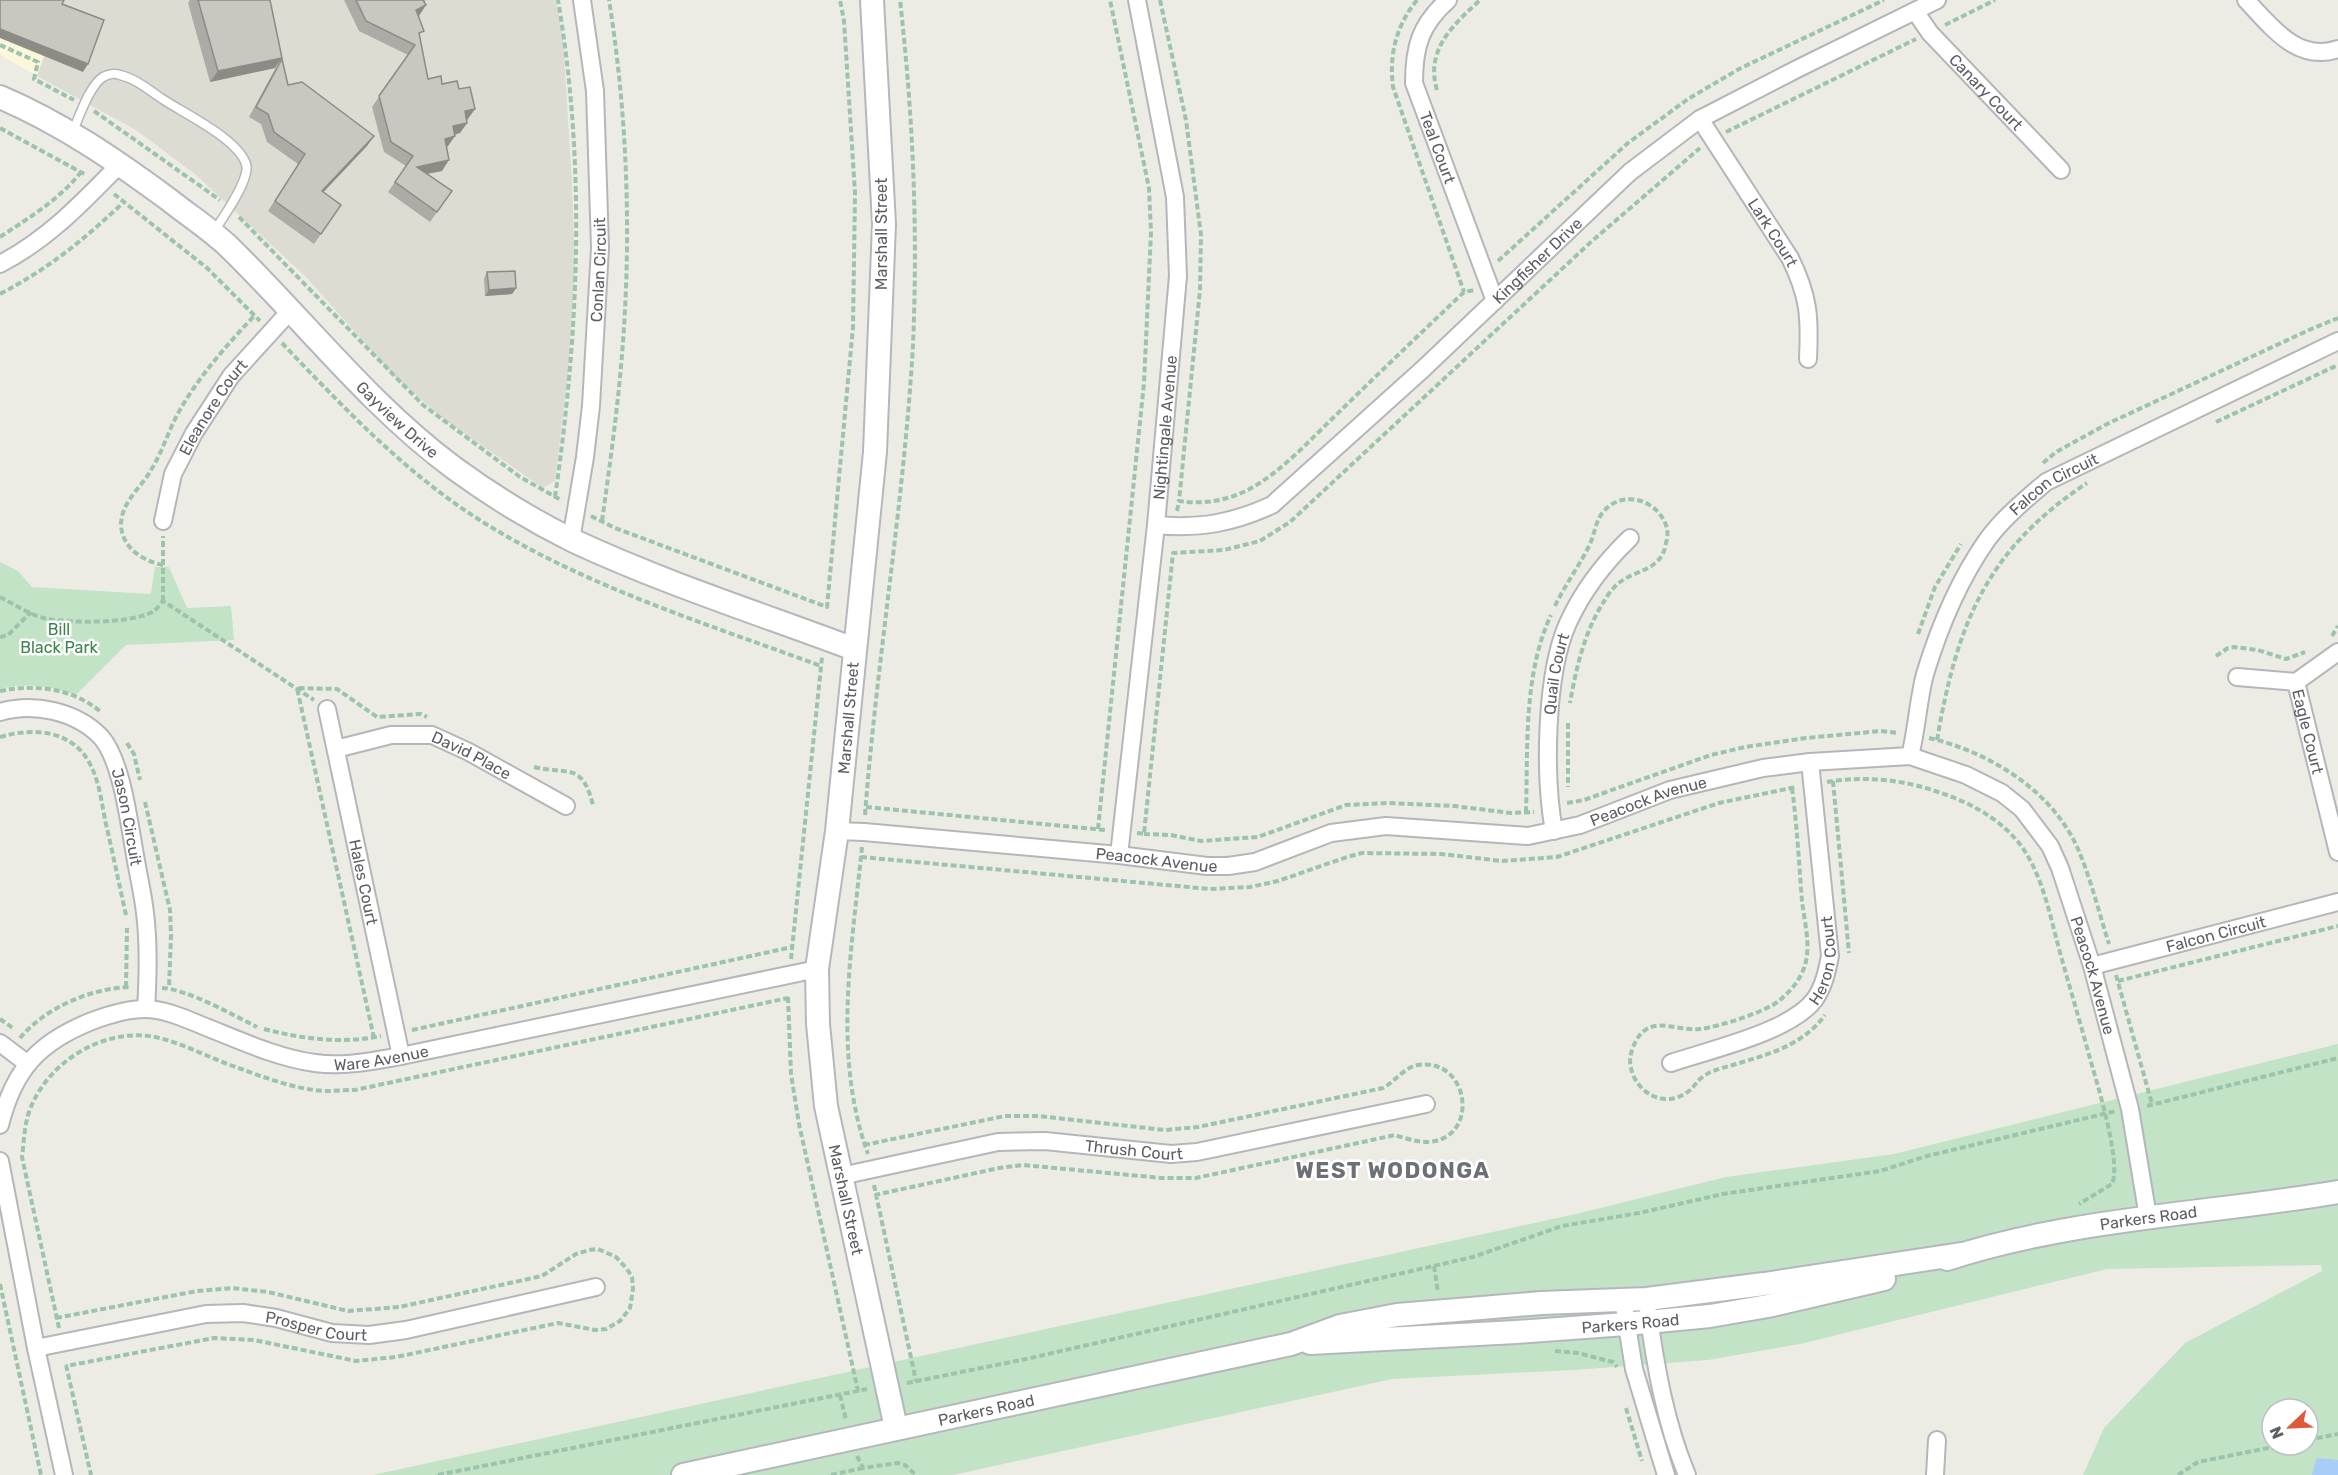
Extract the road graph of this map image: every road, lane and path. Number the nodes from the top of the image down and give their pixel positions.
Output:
1 (558, 0) edge
2 (582, 0) edge
3 (609, 0) edge
4 (840, 0) edge
5 (872, 0) edge
6 (900, 0) edge
7 (1110, 0) edge
8 (1137, 0) edge
9 (1448, 0) edge
10 (1480, 0) edge
11 (1937, 0) edge
12 (1995, 0) edge
13 (2246, 0) edge
14 (1915, 12) junction
15 (1930, 33) junction
16 (2338, 49) edge
17 (1439, 95) dead end
18 (0, 97) edge
19 (1700, 119) junction
20 (72, 134) junction
21 (1713, 138) junction
22 (120, 164) junction
23 (2061, 170) dead end
24 (81, 172) dead end
25 (124, 202) dead end
26 (213, 233) junction
27 (0, 237) edge
28 (1495, 249) dead end
29 (1499, 260) dead end
30 (0, 264) edge
31 (0, 294) edge
32 (1496, 301) junction
33 (291, 310) junction
34 (2338, 341) edge
35 (1808, 359) dead end
36 (2338, 365) edge
37 (2206, 426) dead end
38 (2089, 482) dead end
39 (555, 497) dead end
40 (576, 508) junction
41 (164, 521) joint
42 (602, 521) junction
43 (1156, 525) junction
44 (1630, 538) dead end
45 (571, 540) junction
46 (0, 597) edge
47 (163, 601) junction
48 (31, 612) junction
49 (2338, 626) edge
50 (0, 637) edge
51 (2325, 642) dead end
52 (854, 649) junction
53 (2306, 652) dead end
54 (2338, 652) edge
55 (2216, 656) dead end
56 (2237, 677) dead end
57 (2296, 682) junction
58 (297, 688) junction
59 (327, 709) joint
60 (0, 712) edge
61 (431, 719) dead end
62 (1915, 734) junction
63 (0, 737) edge
64 (1937, 740) junction
65 (336, 749) junction
66 (1911, 756) junction
67 (1810, 762) junction
68 (530, 766) dead end
69 (1833, 781) junction
70 (1813, 784) junction
71 (1791, 788) junction
72 (593, 805) dead end
73 (566, 806) dead end
74 (866, 807) junction
75 (1550, 807) junction
76 (1098, 829) junction
77 (837, 831) junction
78 (1122, 831) junction
79 (1554, 831) junction
80 (864, 832) junction
81 (1144, 834) junction
82 (2338, 852) edge
83 (1119, 855) junction
84 (861, 857) junction
85 (2338, 902) edge
86 (2338, 926) edge
87 (1849, 958) dead end
88 (2114, 960) junction
89 (2092, 966) junction
90 (817, 969) junction
91 (2118, 981) junction
92 (126, 987) dead end
93 (788, 998) dead end
94 (146, 1009) junction
95 (1829, 1011) dead end
96 (374, 1038) dead end
97 (0, 1043) edge
98 (401, 1056) junction
99 (2338, 1058) edge
100 (1671, 1063) dead end
101 (28, 1064) junction
102 (1426, 1104) dead end
103 (2152, 1104) junction
104 (2130, 1109) junction
105 (2105, 1113) junction
106 (0, 1125) edge
107 (0, 1161) edge
108 (873, 1169) junction
109 (841, 1176) junction
110 (2338, 1192) edge
111 (2079, 1204) dead end
112 (2148, 1217) junction
113 (1961, 1254) junction
114 (1434, 1266) junction
115 (0, 1284) edge
116 (596, 1287) dead end
117 (1647, 1299) junction
118 (1623, 1300) junction
119 (1441, 1311) junction
120 (1650, 1322) junction
121 (1626, 1324) junction
122 (63, 1342) junction
123 (1291, 1344) junction
124 (36, 1348) junction
125 (1546, 1350) dead end
126 (1621, 1371) dead end
127 (916, 1381) junction
128 (887, 1386) junction
129 (1625, 1402) dead end
130 (896, 1428) junction
131 (2338, 1434) edge
132 (2320, 1438) edge
133 (1936, 1440) dead end
134 (2260, 1450) edge
135 (1643, 1465) dead end
136 (863, 1468) dead end
137 (41, 1475) edge
138 (64, 1475) edge
139 (91, 1475) edge
140 (438, 1475) edge
141 (683, 1475) edge
142 (831, 1475) edge
143 (1665, 1475) edge
144 (1687, 1475) edge
145 (1935, 1475) edge
146 (2178, 1475) edge

1 - 39 path
2 - 40 street, Conlan Circuit
3 - 42 path
4 - 42 path
5 - 52 street, Marshall Street
6 - 74 path
7 - 76 path
8 - 43 street, Nightingale Avenue
9 - 32 street, Teal Court
10 - 17 path
11 - 14 street, Kingfisher Drive
12 - 15 path
13 - 16 street
14 - 15 street, Canary Court
14 - 19 street, Kingfisher Drive
15 - 21 path
15 - 23 street, Canary Court
18 - 20 street, Gayview Drive
19 - 21 street, Lark Court
19 - 32 street, Kingfisher Drive
20 - 22 street, Gayview Drive
20 - 26 lane
21 - 35 street, Lark Court
21 - 81 path
22 - 26 street, Gayview Drive
22 - 30 street
24 - 27 path
25 - 31 path
26 - 33 street, Gayview Drive
28 - 29 path
32 - 43 street, Kingfisher Drive
33 - 41 street, Eleanore Court
33 - 45 street, Gayview Drive
34 - 62 street, Falcon Circuit
36 - 37 path
38 - 64 path
40 - 42 path
40 - 45 street, Conlan Circuit
41 - 47 path
43 - 78 street, Nightingale Avenue
44 - 75 street, Quail Court
45 - 52 street, Gayview Drive
46 - 48 path
47 - 48 path
47 - 58 path
48 - 50 path
49 - 51 path
52 - 77 street, Marshall Street
53 - 55 path
54 - 57 street, Eagle Court
56 - 57 street, Eagle Court
57 - 82 street, Eagle Court
58 - 59 path
58 - 61 path
58 - 96 path
59 - 65 street, Hales Court
60 - 94 street, Jason Circuit
62 - 64 path
62 - 66 street, Falcon Circuit
62 - 75 path
63 - 92 path
64 - 88 path
65 - 73 street, David Place
65 - 98 street, Hales Court
66 - 67 street, Peacock Avenue
66 - 89 street, Peacock Avenue
67 - 70 street, Heron Court
67 - 79 street, Peacock Avenue
68 - 72 path
69 - 70 path
69 - 87 path
69 - 105 path
70 - 71 path
70 - 100 street, Heron Court
71 - 84 path
71 - 95 path
74 - 76 path
74 - 80 path
75 - 79 street, Quail Court
75 - 81 path
76 - 78 path
77 - 80 street, Peacock Avenue
77 - 90 street, Marshall Street
78 - 81 path
78 - 83 street, Nightingale Avenue
79 - 83 street, Peacock Avenue
80 - 83 street, Peacock Avenue
80 - 84 path
84 - 108 path
85 - 88 street, Falcon Circuit
86 - 91 path
88 - 89 street, Falcon Circuit
88 - 91 path
89 - 104 street, Peacock Avenue
90 - 98 street, Ware Avenue
90 - 109 street, Marshall Street
91 - 103 path
93 - 122 path
94 - 98 street, Ware Avenue
94 - 101 street, Ware Avenue
97 - 101 street
99 - 103 path
101 - 106 street, Ware Avenue
102 - 108 street, Thrush Court
103 - 104 path
104 - 105 path
104 - 112 street, Peacock Avenue
105 - 111 path
105 - 114 path
107 - 124 street
108 - 109 street, Thrush Court
108 - 127 path
109 - 128 street, Marshall Street
110 - 112 street, Parkers Road
112 - 113 street, Parkers Road
113 - 117 street, Parkers Road
113 - 120 street, Parkers Road
114 - 119 path
114 - 127 path
115 - 137 path
116 - 122 street, Prosper Court
117 - 118 street, Parkers Road
117 - 120 street
118 - 119 street, Parkers Road
118 - 121 street
119 - 123 street, Parkers Road
120 - 121 street, Parkers Road
120 - 144 street
121 - 123 street, Parkers Road
121 - 143 street
122 - 124 street, Prosper Court
122 - 139 path
123 - 130 street, Parkers Road
124 - 138 street
125 - 126 path
127 - 128 path
128 - 130 street, Marshall Street
128 - 140 path
129 - 135 path
130 - 141 street, Parkers Road
131 - 132 path
133 - 145 street
134 - 146 path
136 - 142 path

